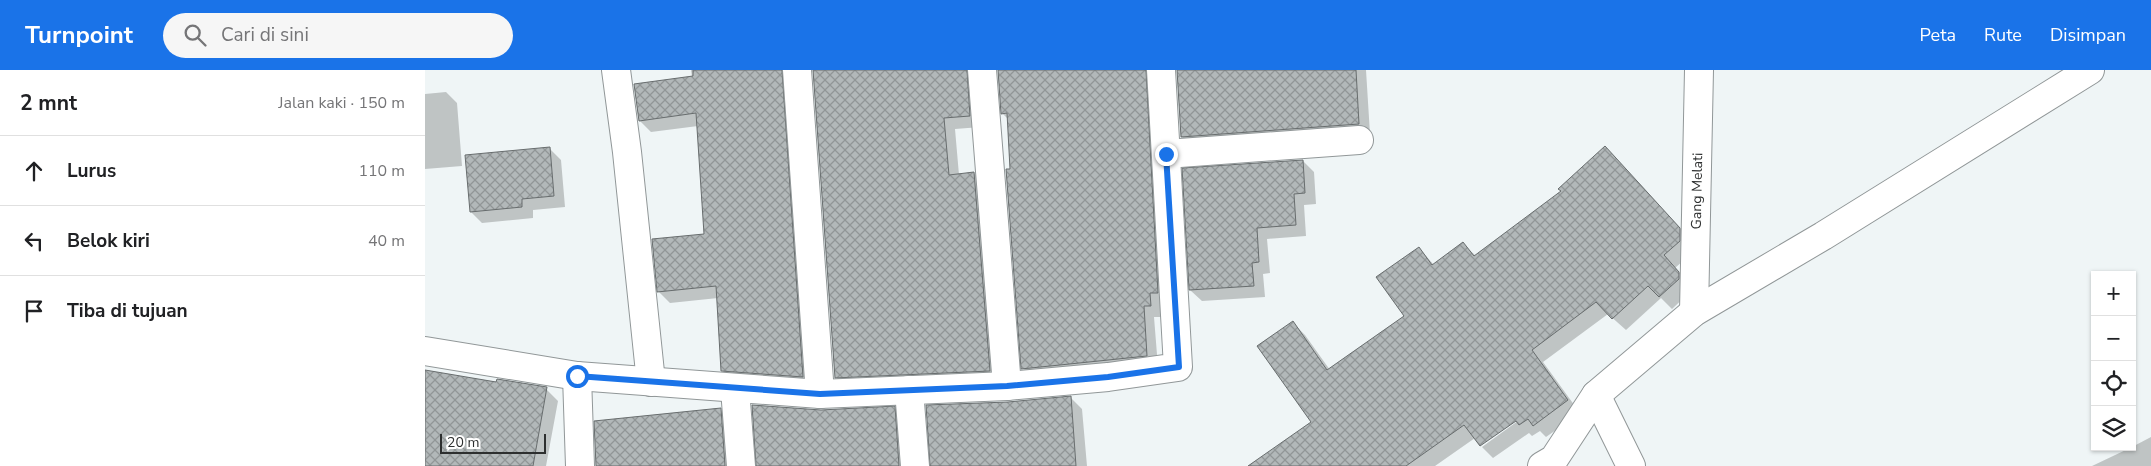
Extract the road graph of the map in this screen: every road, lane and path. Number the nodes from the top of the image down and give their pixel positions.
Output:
1 (616, 70) edge
2 (797, 70) edge
3 (982, 70) edge
4 (1161, 70) edge
5 (1699, 70) edge
6 (2091, 70) edge
7 (1359, 140) dead end
8 (1166, 154) junction
9 (1694, 312) junction
10 (425, 351) edge
11 (577, 376) junction
12 (651, 382) junction
13 (1007, 386) junction
14 (735, 389) junction
15 (909, 390) junction
16 (820, 394) junction
17 (1596, 394) junction
18 (580, 466) edge
19 (741, 466) edge
20 (915, 466) edge
21 (1542, 466) edge
22 (1631, 466) edge

1 - 12 street
2 - 16 street
3 - 13 street
4 - 8 street
5 - 9 street, Gang Melati
6 - 9 street
7 - 8 street
8 - 13 street
9 - 17 street
10 - 11 street
11 - 12 street
11 - 18 street
12 - 14 street
13 - 15 street
14 - 16 street
14 - 19 street
15 - 16 street
15 - 20 street
17 - 21 street
17 - 22 street

